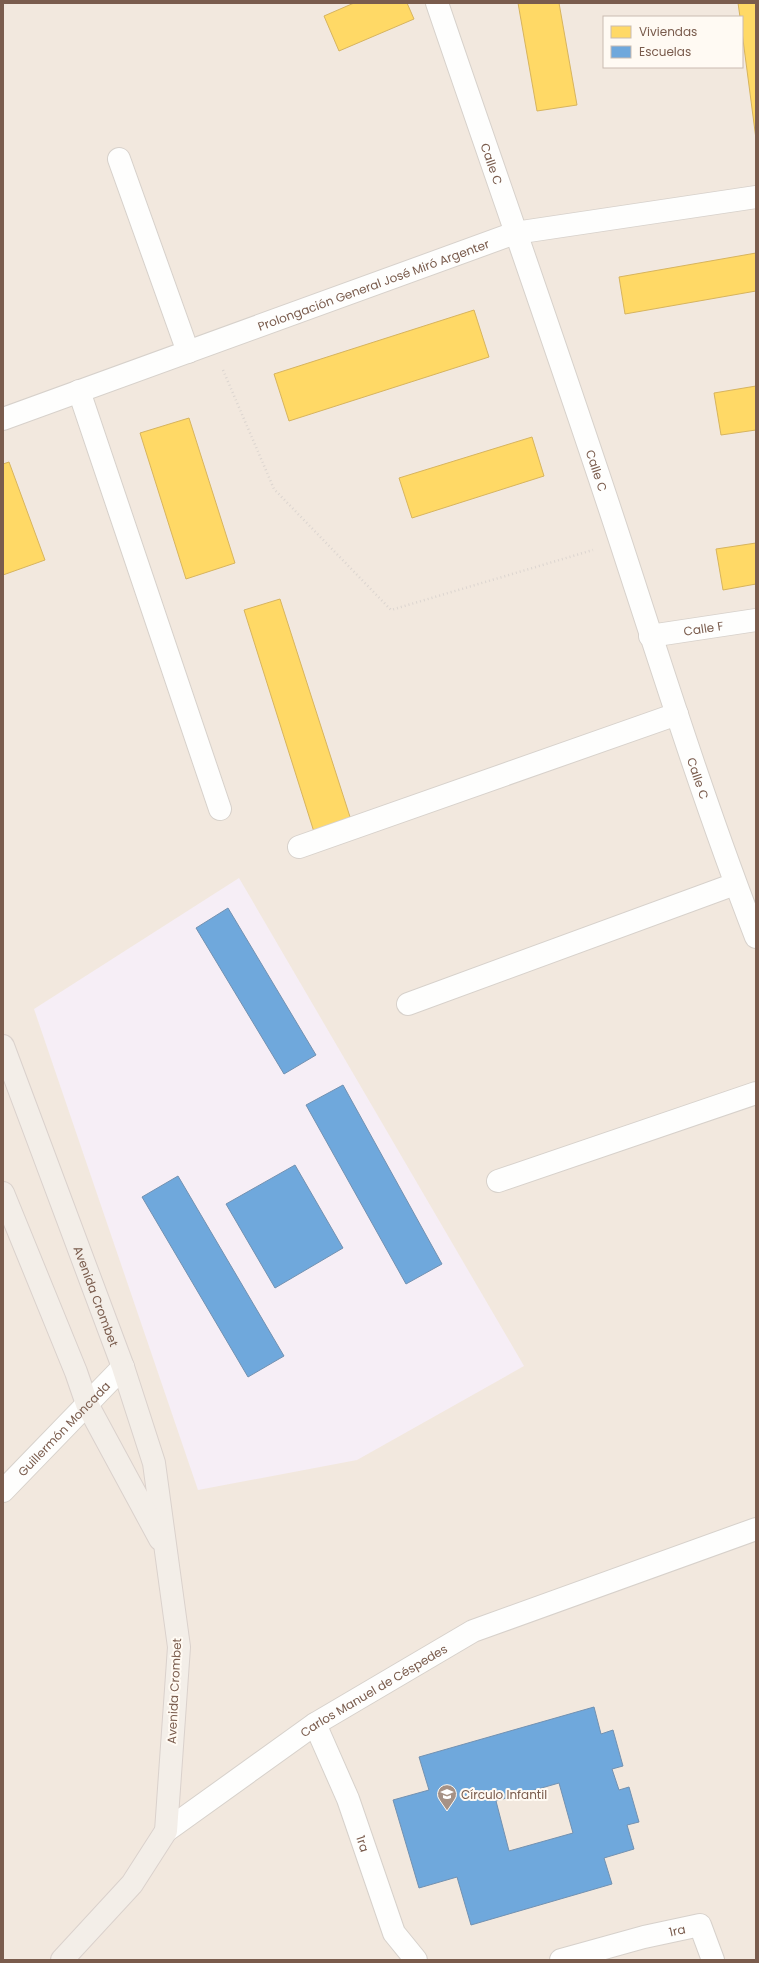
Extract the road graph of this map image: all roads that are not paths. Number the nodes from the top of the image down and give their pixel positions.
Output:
1 (437, 3) edge
2 (119, 159) dead end
3 (756, 197) edge
4 (515, 233) junction
5 (188, 352) junction
6 (79, 391) junction
7 (3, 418) edge
8 (756, 620) edge
9 (650, 636) junction
10 (677, 714) junction
11 (220, 809) dead end
12 (299, 847) dead end
13 (735, 884) junction
14 (756, 937) edge
15 (408, 1004) dead end
16 (3, 1046) edge
17 (756, 1093) edge
18 (498, 1181) dead end
19 (3, 1193) edge
20 (123, 1366) junction
21 (87, 1404) junction
22 (3, 1491) edge
23 (756, 1529) edge
24 (167, 1552) junction
25 (315, 1724) junction
26 (166, 1831) junction
27 (62, 1960) edge
28 (416, 1960) edge
29 (561, 1960) edge
30 (713, 1960) edge

1 - 4 street, Calle C
2 - 5 street
3 - 4 street, Prolongación General José Miró Argenter
4 - 5 street, Prolongación General José Miró Argenter
4 - 9 street, Calle C
5 - 6 street, Prolongación General José Miró Argenter
6 - 7 street, Prolongación General José Miró Argenter
6 - 11 street
8 - 9 street, Calle F
9 - 10 street, Calle C
10 - 12 street
10 - 13 street, Calle C
13 - 14 street, Calle C
13 - 15 street
16 - 20 main road, Avenida Crombet
17 - 18 street
19 - 21 main road, Avenida Crombet
20 - 21 street, Guillermón Moncada
20 - 24 main road, Avenida Crombet
21 - 22 street, Guillermón Moncada
21 - 24 main road, Avenida Crombet
23 - 25 street, Carlos Manuel de Céspedes
24 - 26 main road, Avenida Crombet
25 - 26 street, Carlos Manuel de Céspedes
25 - 28 street, 1ra
26 - 27 main road, Carlos Manuel de Céspedes
29 - 30 street, 1ra

